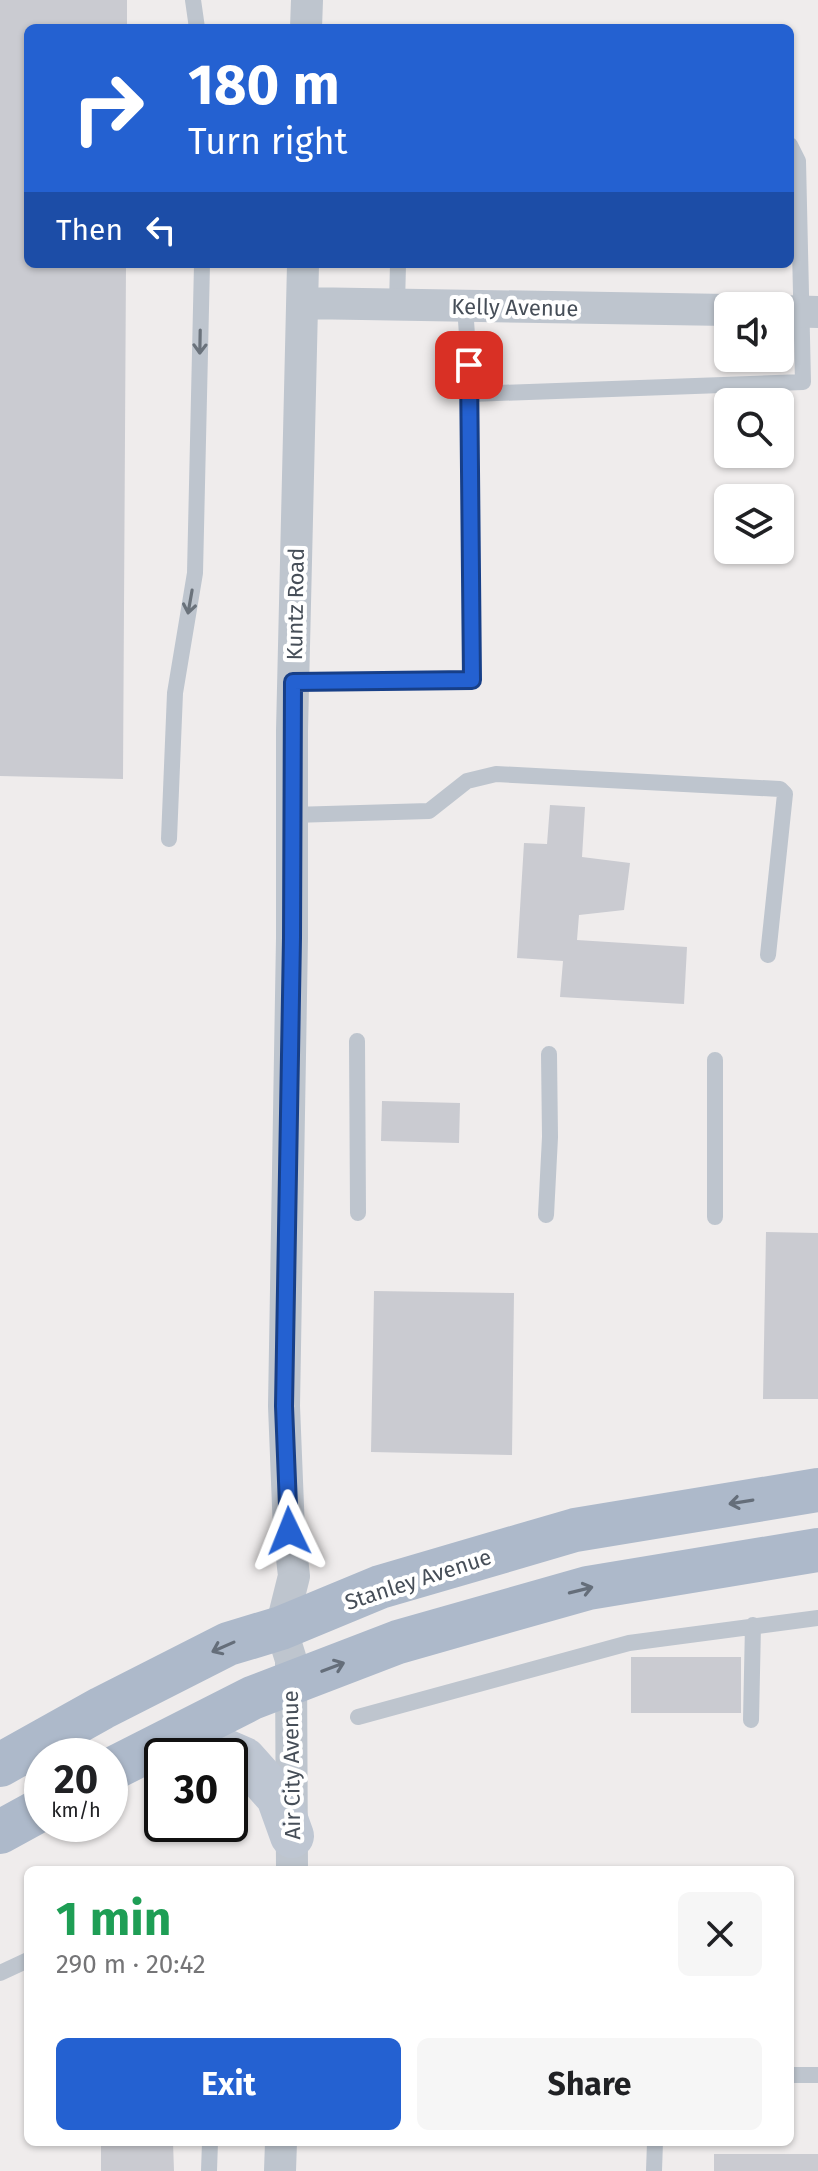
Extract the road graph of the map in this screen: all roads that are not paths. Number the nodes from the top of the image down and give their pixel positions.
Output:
1 (193, 0) edge
2 (307, 0) edge
3 (196, 24) edge
4 (306, 24) edge
5 (794, 153) edge
6 (202, 268) edge
7 (303, 268) edge
8 (398, 268) edge
9 (303, 303) junction
10 (397, 305) junction
11 (465, 306) junction
12 (714, 310) edge
13 (800, 312) edge
14 (471, 394) junction
15 (293, 682) junction
16 (292, 815) junction
17 (169, 839) dead end
18 (768, 955) dead end
19 (357, 1041) dead end
20 (549, 1054) dead end
21 (715, 1060) dead end
22 (358, 1213) dead end
23 (546, 1215) dead end
24 (715, 1217) dead end
25 (818, 1490) edge
26 (818, 1550) edge
27 (818, 1618) edge
28 (753, 1625) junction
29 (288, 1657) junction
30 (358, 1717) dead end
31 (751, 1720) dead end
32 (128, 1761) edge
33 (128, 1763) edge
34 (0, 1765) edge
35 (24, 1819) edge
36 (0, 1832) edge
37 (292, 1853) edge
38 (24, 1962) edge
39 (0, 1973) edge
40 (794, 2075) edge
41 (818, 2075) edge
42 (210, 2146) edge
43 (281, 2146) edge
44 (655, 2146) edge
45 (209, 2171) edge
46 (280, 2171) edge
47 (654, 2171) edge

1 - 3 lane
2 - 4 street
5 - 13 lane
6 -> 17 lane
7 - 9 street, Kuntz Road
8 - 10 lane
9 - 10 street, Kelly Avenue
9 - 15 street, Kuntz Road
10 - 11 street, Kelly Avenue
11 - 12 street, Kelly Avenue
11 - 14 lane
13 - 14 lane
14 - 15 lane
15 - 16 street, Kuntz Road
16 - 18 lane
16 - 29 street, Kuntz Road
19 - 22 lane
20 - 23 lane
21 - 24 lane
25 -> 29 main road, Stanley Avenue
29 -> 26 main road, Stanley Avenue
27 - 28 lane
28 - 30 lane
28 - 31 lane
29 - 32 main road, Stanley Avenue
29 -> 34 main road, Stanley Avenue
29 - 37 street, Air City Avenue
33 - 37 main road
35 - 36 main road
38 - 39 lane
40 - 41 lane
42 - 45 lane
43 - 46 street
44 - 47 lane

